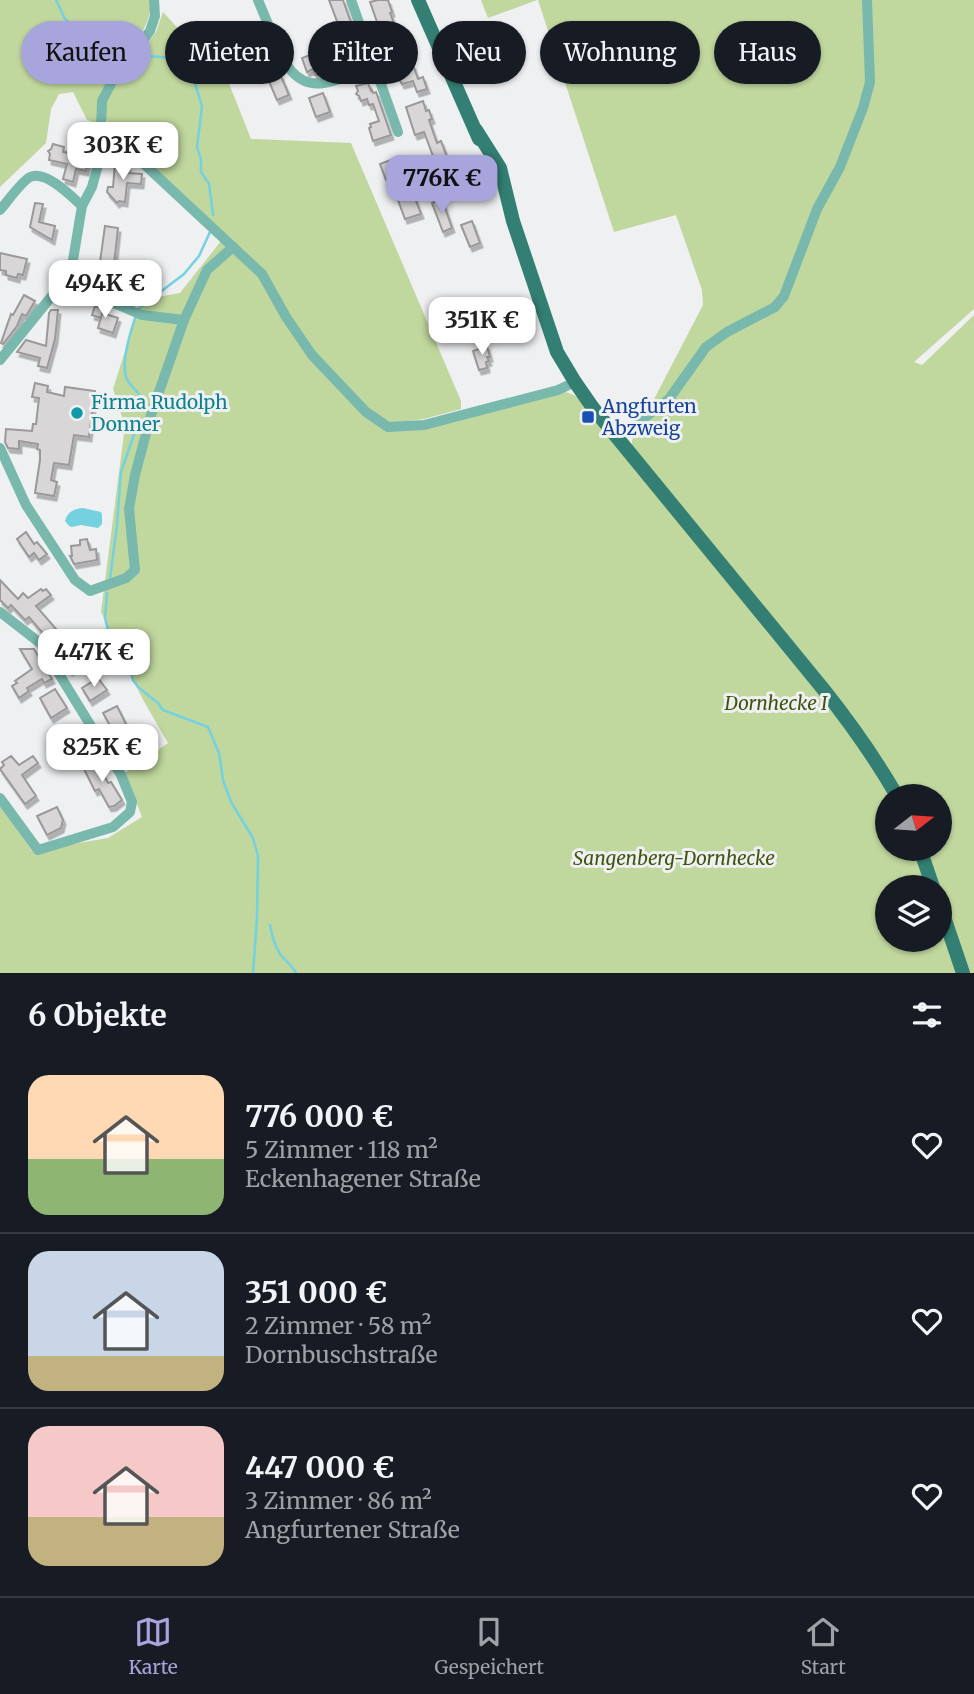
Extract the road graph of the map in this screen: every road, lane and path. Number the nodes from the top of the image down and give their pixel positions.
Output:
1 (154, 0) edge
2 (258, 0) edge
3 (351, 0) edge
4 (418, 0) edge
5 (867, 0) edge
6 (359, 21) edge
7 (308, 82) edge
8 (382, 84) edge
9 (100, 132) junction
10 (398, 132) dead end
11 (82, 206) junction
12 (0, 210) edge
13 (233, 247) junction
14 (68, 276) junction
15 (184, 320) junction
16 (0, 360) edge
17 (575, 382) junction
18 (618, 438) junction
19 (0, 448) edge
20 (0, 612) edge
21 (890, 784) edge
22 (0, 798) edge
23 (952, 939) edge
24 (964, 973) edge

1 - 9 street
2 - 7 street
3 - 6 street
4 - 17 main road
5 - 18 street
8 - 10 street
9 - 11 street
9 - 13 street
11 - 12 street
11 - 14 street
13 - 15 street
13 - 17 street
14 - 15 street
14 - 16 street
15 - 19 street
17 - 18 main road
18 - 21 main road
20 - 22 street
23 - 24 main road

